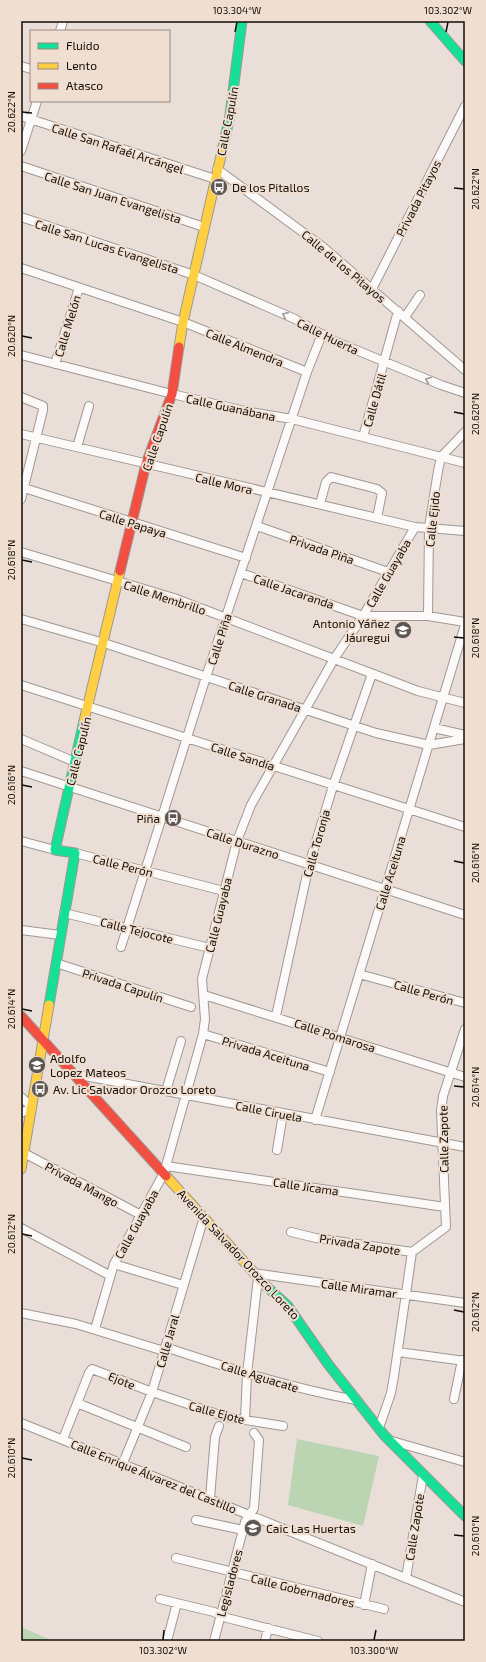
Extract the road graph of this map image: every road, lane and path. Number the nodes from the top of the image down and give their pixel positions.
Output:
1 (242, 21) edge
2 (430, 21) edge
3 (465, 61) edge
4 (37, 102) edge
5 (465, 106) edge
6 (21, 116) edge
7 (31, 119) junction
8 (21, 151) edge
9 (21, 166) edge
10 (218, 169) junction
11 (215, 180) junction
12 (21, 217) edge
13 (204, 227) junction
14 (21, 268) edge
15 (194, 275) junction
16 (79, 288) junction
17 (372, 289) junction
18 (420, 295) dead end
19 (398, 311) junction
20 (405, 317) junction
21 (183, 322) junction
22 (322, 334) junction
23 (21, 355) edge
24 (384, 362) junction
25 (55, 364) junction
26 (465, 370) edge
27 (307, 372) junction
28 (465, 393) edge
29 (172, 394) junction
30 (21, 397) edge
31 (89, 406) dead end
32 (292, 419) junction
33 (465, 432) edge
34 (21, 434) edge
35 (36, 437) junction
36 (363, 438) junction
37 (77, 447) junction
38 (441, 457) junction
39 (465, 463) edge
40 (146, 464) junction
41 (22, 488) edge
42 (268, 493) junction
43 (21, 499) edge
44 (320, 504) junction
45 (377, 518) junction
46 (132, 522) junction
47 (257, 526) junction
48 (415, 527) junction
49 (429, 527) junction
50 (465, 532) edge
51 (21, 552) edge
52 (246, 558) junction
53 (388, 572) junction
54 (241, 573) junction
55 (118, 581) junction
56 (363, 616) junction
57 (428, 616) junction
58 (226, 618) junction
59 (21, 619) edge
60 (465, 624) edge
61 (104, 643) junction
62 (334, 659) junction
63 (372, 674) junction
64 (206, 677) junction
65 (21, 686) edge
66 (443, 697) junction
67 (465, 703) edge
68 (89, 706) junction
69 (305, 709) junction
70 (354, 725) junction
71 (434, 728) junction
72 (465, 735) edge
73 (186, 738) junction
74 (21, 739) edge
75 (465, 739) edge
76 (429, 745) junction
77 (74, 762) junction
78 (272, 766) junction
79 (21, 771) edge
80 (333, 786) junction
81 (68, 787) junction
82 (409, 809) junction
83 (161, 817) junction
84 (465, 827) edge
85 (21, 841) edge
86 (237, 841) junction
87 (55, 850) junction
88 (75, 853) junction
89 (308, 865) junction
90 (144, 870) junction
91 (385, 890) junction
92 (224, 891) junction
93 (64, 913) junction
94 (465, 915) edge
95 (127, 927) junction
96 (21, 930) edge
97 (60, 935) junction
98 (121, 946) dead end
99 (210, 948) junction
100 (56, 963) junction
101 (359, 974) junction
102 (204, 995) junction
103 (465, 1003) edge
104 (191, 1007) dead end
105 (21, 1016) edge
106 (276, 1016) junction
107 (465, 1029) edge
108 (203, 1034) junction
109 (340, 1038) junction
110 (43, 1040) junction
111 (181, 1041) dead end
112 (451, 1071) junction
113 (330, 1072) junction
114 (74, 1074) junction
115 (465, 1077) edge
116 (166, 1092) junction
117 (186, 1095) junction
118 (21, 1097) edge
119 (32, 1107) junction
120 (21, 1113) edge
121 (283, 1114) junction
122 (315, 1120) junction
123 (442, 1143) junction
124 (465, 1147) edge
125 (277, 1150) dead end
126 (24, 1152) junction
127 (21, 1169) edge
128 (165, 1170) junction
129 (445, 1207) junction
130 (141, 1215) junction
131 (204, 1217) junction
132 (446, 1227) joint
133 (21, 1228) edge
134 (291, 1232) dead end
135 (412, 1252) junction
136 (114, 1264) junction
137 (109, 1275) junction
138 (256, 1276) junction
139 (183, 1285) junction
140 (406, 1295) junction
141 (465, 1303) edge
142 (21, 1313) edge
143 (96, 1329) junction
144 (165, 1349) junction
145 (398, 1352) junction
146 (463, 1360) edge
147 (247, 1374) junction
148 (152, 1392) junction
149 (454, 1399) dead end
150 (356, 1400) junction
151 (77, 1403) junction
152 (245, 1420) junction
153 (21, 1423) edge
154 (220, 1426) dead end
155 (283, 1426) dead end
156 (138, 1428) junction
157 (379, 1428) junction
158 (254, 1433) dead end
159 (63, 1439) junction
160 (389, 1441) junction
161 (186, 1446) dead end
162 (465, 1462) edge
163 (123, 1463) junction
164 (422, 1475) junction
165 (210, 1498) junction
166 (250, 1515) junction
167 (465, 1516) edge
168 (196, 1520) dead end
169 (243, 1530) junction
170 (176, 1558) dead end
171 (372, 1564) junction
172 (232, 1572) junction
173 (406, 1578) junction
174 (160, 1599) dead end
175 (465, 1602) edge
176 (177, 1603) junction
177 (364, 1605) junction
178 (384, 1610) dead end
179 (220, 1615) junction
180 (268, 1628) junction
181 (167, 1641) edge
182 (214, 1641) edge
183 (265, 1641) edge
184 (315, 1641) edge

1 - 10 street, Calle Capulín
2 - 3 street
4 - 7 street
5 - 17 street, Privada Pitayos
6 - 7 street, Calle San Rafaél Arcángel
7 - 8 street
7 - 11 street, Calle San Rafaél Arcángel
9 - 13 street, Calle San Juan Evangelista
10 - 11 street, Calle Capulín
10 - 17 street, Calle de los Pitayos
11 - 13 street, Calle Capulín
12 - 15 street, Calle San Lucas Evangelista
13 - 15 street, Calle Capulín
14 - 16 street, Calle Almendra
15 - 21 street, Calle Capulín
22 -> 15 street, Calle Huerta
16 - 21 street, Calle Almendra
16 - 25 street, Calle Melón
17 - 19 street, Calle de los Pitayos
18 - 20 street
19 - 20 street, Calle de los Pitayos
19 - 24 street, Calle Dátil
20 - 26 street, Calle de los Pitayos
21 - 27 street, Calle Almendra
21 - 29 street, Calle Capulín
22 - 24 street, Calle Huerta
22 - 27 street, Calle Piña
23 - 25 street, Calle Guanábana
28 -> 24 street, Calle Huerta
24 - 36 street, Calle Dátil
25 - 29 street, Calle Guanábana
27 - 32 street, Calle Piña
29 - 32 street, Calle Guanábana
29 - 40 street, Calle Capulín
30 - 35 street
31 - 37 street
32 - 36 street, Calle Guanábana
32 - 42 street, Calle Piña
33 - 38 street
34 - 35 street, Calle Mora
35 - 37 street, Calle Mora
35 - 41 street
36 - 38 street, Calle Guanábana
37 - 40 street, Calle Mora
38 - 39 street, Calle Guanábana
38 - 49 street, Calle Ejido
40 - 42 street, Calle Mora
40 - 46 street, Calle Capulín
41 - 43 street
41 - 46 street, Calle Papaya
42 - 44 street, Calle Mora
42 - 47 street, Calle Piña
44 - 45 street, Calle Mora
44 - 45 street
45 - 48 street, Calle Mora
46 - 52 street, Calle Papaya
46 - 55 street, Calle Capulín
47 - 52 street, Calle Piña
47 - 53 street, Privada Piña
48 - 49 street, Calle Mora
48 - 53 street, Calle Guayaba
49 - 50 street, Calle Mora
49 - 57 street, Calle Ejido
51 - 55 street, Calle Membrillo
52 - 54 street, Calle Piña
53 - 56 street, Calle Guayaba
54 - 56 street, Calle Jacaranda
54 - 58 street, Calle Piña
55 - 58 street, Calle Membrillo
55 - 61 street, Calle Capulín
56 - 57 street, Calle Jacaranda
56 - 62 street, Calle Guayaba
57 - 60 street, Calle Jacaranda
58 - 62 street, Calle Membrillo
58 - 64 street, Calle Piña
59 - 61 street, Calle Granada
60 - 66 street, Calle Aceituna
61 - 64 street, Calle Granada
61 - 68 street, Calle Capulín
62 - 63 street, Calle Membrillo
62 - 69 street, Calle Guayaba
63 - 66 street, Calle Membrillo
63 - 70 street, Calle Toronja
64 - 69 street, Calle Granada
64 - 73 street, Calle Piña
65 - 68 street, Calle Sandía
66 - 67 street, Calle Membrillo
66 - 71 street, Calle Aceituna
68 - 73 street, Calle Sandía
68 - 77 street, Calle Capulín
69 - 70 street, Calle Granada
69 - 78 street, Calle Guayaba
70 - 76 street, Calle Granada
70 - 80 street, Calle Toronja
71 - 72 street
71 - 76 street, Calle Aceituna
73 - 78 street, Calle Sandía
73 - 83 street, Calle Piña
74 - 77 street
75 - 76 street, Calle Granada
76 - 82 street, Calle Aceituna
77 - 81 street, Calle Capulín
78 - 80 street, Calle Sandía
78 - 86 street, Calle Guayaba
79 - 81 street, Calle Durazno
80 - 82 street, Calle Sandía
80 - 89 street, Calle Toronja
81 - 83 street, Calle Durazno
81 - 87 street, Calle Capulín
82 - 84 street, Calle Sandía
82 - 91 street, Calle Aceituna
83 - 86 street, Calle Durazno
83 - 90 street, Calle Piña
85 - 87 street, Calle Perón
86 - 89 street, Calle Durazno
86 - 92 street, Calle Guayaba
87 - 88 street, Calle Perón
88 - 90 street, Calle Perón
88 - 93 street
89 - 91 street, Calle Durazno
89 - 106 street, Calle Toronja
90 - 92 street, Calle Perón
90 - 95 street, Calle Piña
91 - 94 street, Calle Durazno
91 - 101 street, Calle Aceituna
92 - 99 street, Calle Guayaba
93 - 95 street, Calle Tejocote
93 - 97 street
95 - 98 street, Calle Piña
95 - 99 street, Calle Tejocote
96 - 97 street
97 - 100 street
99 - 102 street, Calle Guayaba
100 - 104 street, Privada Capulín
100 - 110 street
101 - 103 street, Calle Perón
101 - 109 street, Calle Aceituna
102 - 106 street, Calle Pomarosa
102 - 108 street, Calle Guayaba
105 - 110 street, Avenida Salvador Orozco Loreto
106 - 109 street, Calle Pomarosa
107 - 112 street, Calle Zapote
108 - 113 street, Privada Aceituna
108 - 117 street, Calle Guayaba
109 - 112 street, Calle Pomarosa
109 - 113 street, Calle Aceituna
110 - 114 street, Avenida Salvador Orozco Loreto
110 - 119 street
111 - 116 street
112 - 115 street, Calle Pomarosa
112 - 123 street, Calle Zapote
113 - 122 street, Calle Aceituna
114 - 116 street, Calle Ciruela
114 - 128 street, Avenida Salvador Orozco Loreto
116 - 117 street, Calle Ciruela
117 - 121 street, Calle Ciruela
117 - 128 street, Calle Guayaba
118 - 119 street
119 - 120 street
119 - 126 street
121 - 122 street, Calle Ciruela
121 - 125 street
122 - 123 street, Calle Ciruela
123 - 124 street, Calle Ciruela
123 - 129 street, Calle Zapote
126 - 127 street
126 - 130 street, Privada Mango
128 - 129 street, Calle Jícama
128 - 130 street, Calle Guayaba
128 - 131 street, Avenida Salvador Orozco Loreto
129 - 132 street, Calle Zapote
130 - 136 street, Calle Guayaba
131 - 138 street, Avenida Salvador Orozco Loreto
131 - 139 street, Calle Jaral
132 - 135 street, Privada Zapote
133 - 137 street
134 - 135 street, Privada Zapote
135 - 140 street
136 - 137 street, Calle Guayaba
136 - 139 street
137 - 143 street, Calle Guayaba
138 - 140 street, Calle Miramar
138 - 147 street
138 - 150 street, Avenida Salvador Orozco Loreto
139 - 144 street, Calle Jaral
140 - 141 street, Calle Miramar
140 - 145 street
142 - 143 street, Calle Aguacate
143 - 144 street, Calle Aguacate
144 - 147 street, Calle Aguacate
144 - 148 street, Calle Jaral
145 - 146 street
145 - 157 street
146 - 149 street
147 - 150 street, Calle Aguacate
147 - 152 street
148 - 151 street, Ejote
148 - 152 street, Calle Ejote
148 - 156 street, Calle Jaral
150 - 157 street, Avenida Salvador Orozco Loreto
151 - 156 street
151 - 159 street
152 - 155 street, Calle Ejote
153 - 159 street, Calle Enrique Álvarez del Castillo
154 - 165 street
156 - 161 street
156 - 163 street, Calle Jaral
157 - 160 street, Avenida Salvador Orozco Loreto
158 - 166 street, Legisladores
159 - 163 street, Calle Enrique Álvarez del Castillo
160 - 162 street
160 - 164 street, Avenida Salvador Orozco Loreto
163 - 165 street, Calle Enrique Álvarez del Castillo
164 - 167 street, Avenida Salvador Orozco Loreto
164 - 173 street, Calle Zapote
165 - 166 street, Calle Enrique Álvarez del Castillo
166 - 169 street, Legisladores
166 - 171 street, Calle Enrique Álvarez del Castillo
168 - 169 street
169 - 172 street, Legisladores
170 - 172 street, Calle Gobernadores
171 - 173 street, Calle Enrique Álvarez del Castillo
171 - 177 street
172 - 177 street, Calle Gobernadores
172 - 179 street, Legisladores
173 - 175 street, Calle Enrique Álvarez del Castillo
174 - 176 street
176 - 179 street
176 - 181 street
177 - 178 street, Calle Gobernadores
179 - 180 street
179 - 182 street, Legisladores
180 - 183 street
180 - 184 street

